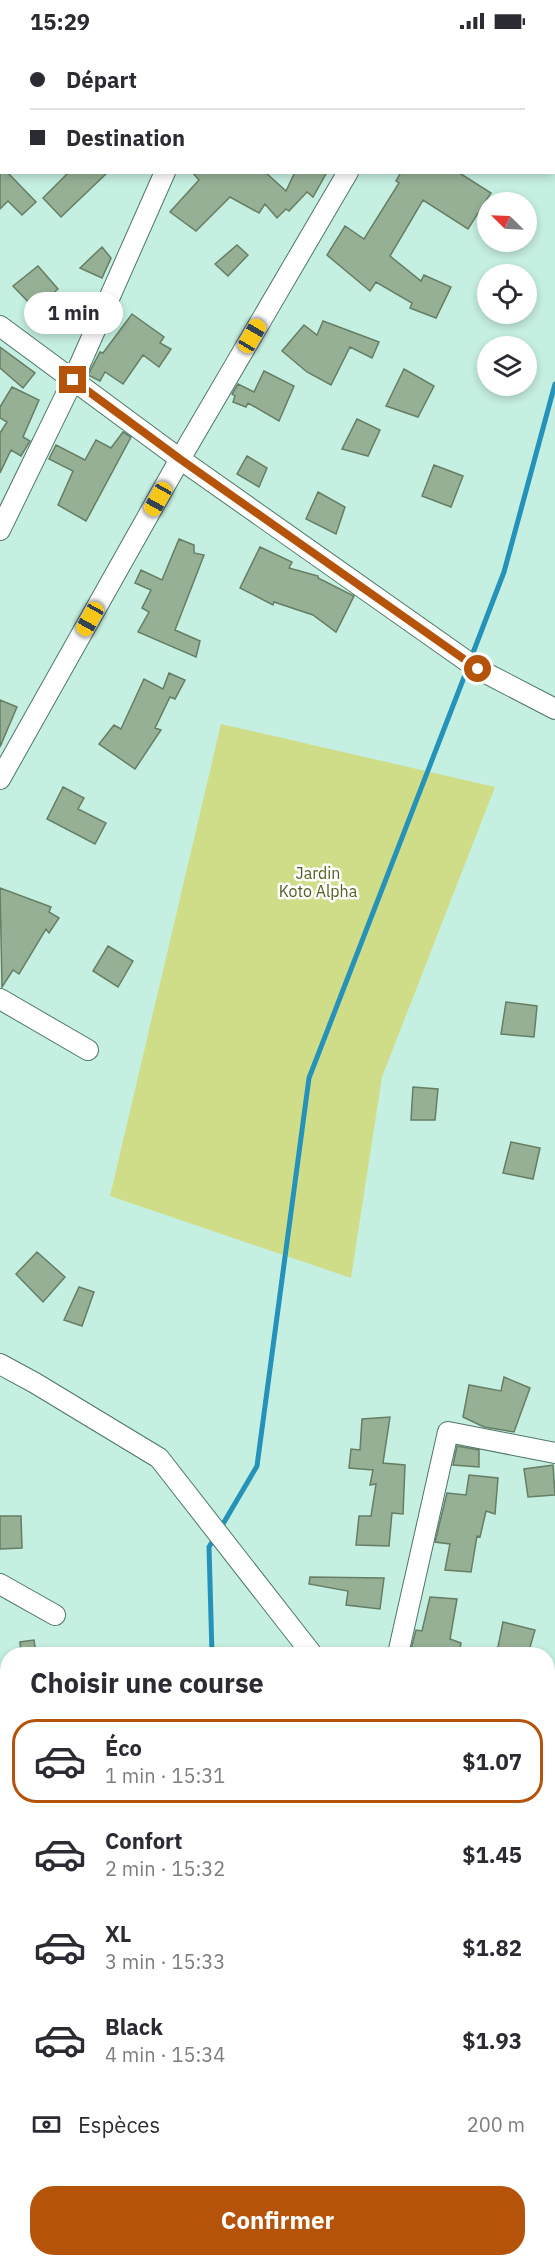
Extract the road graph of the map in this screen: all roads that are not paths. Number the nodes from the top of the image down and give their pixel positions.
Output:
1 (164, 174) edge
2 (347, 174) edge
3 (0, 326) edge
4 (73, 380) junction
5 (180, 459) junction
6 (0, 530) edge
7 (555, 709) edge
8 (0, 779) edge
9 (0, 999) edge
10 (88, 1050) dead end
11 (0, 1364) edge
12 (555, 1453) edge
13 (0, 1584) edge
14 (55, 1615) dead end
15 (307, 1647) edge
16 (400, 1647) edge

1 - 4 street
2 - 5 street
3 - 4 street
4 - 5 street
4 - 6 street
5 - 7 street
5 - 8 street
9 - 10 street
11 - 15 street
12 - 16 street
13 - 14 street

